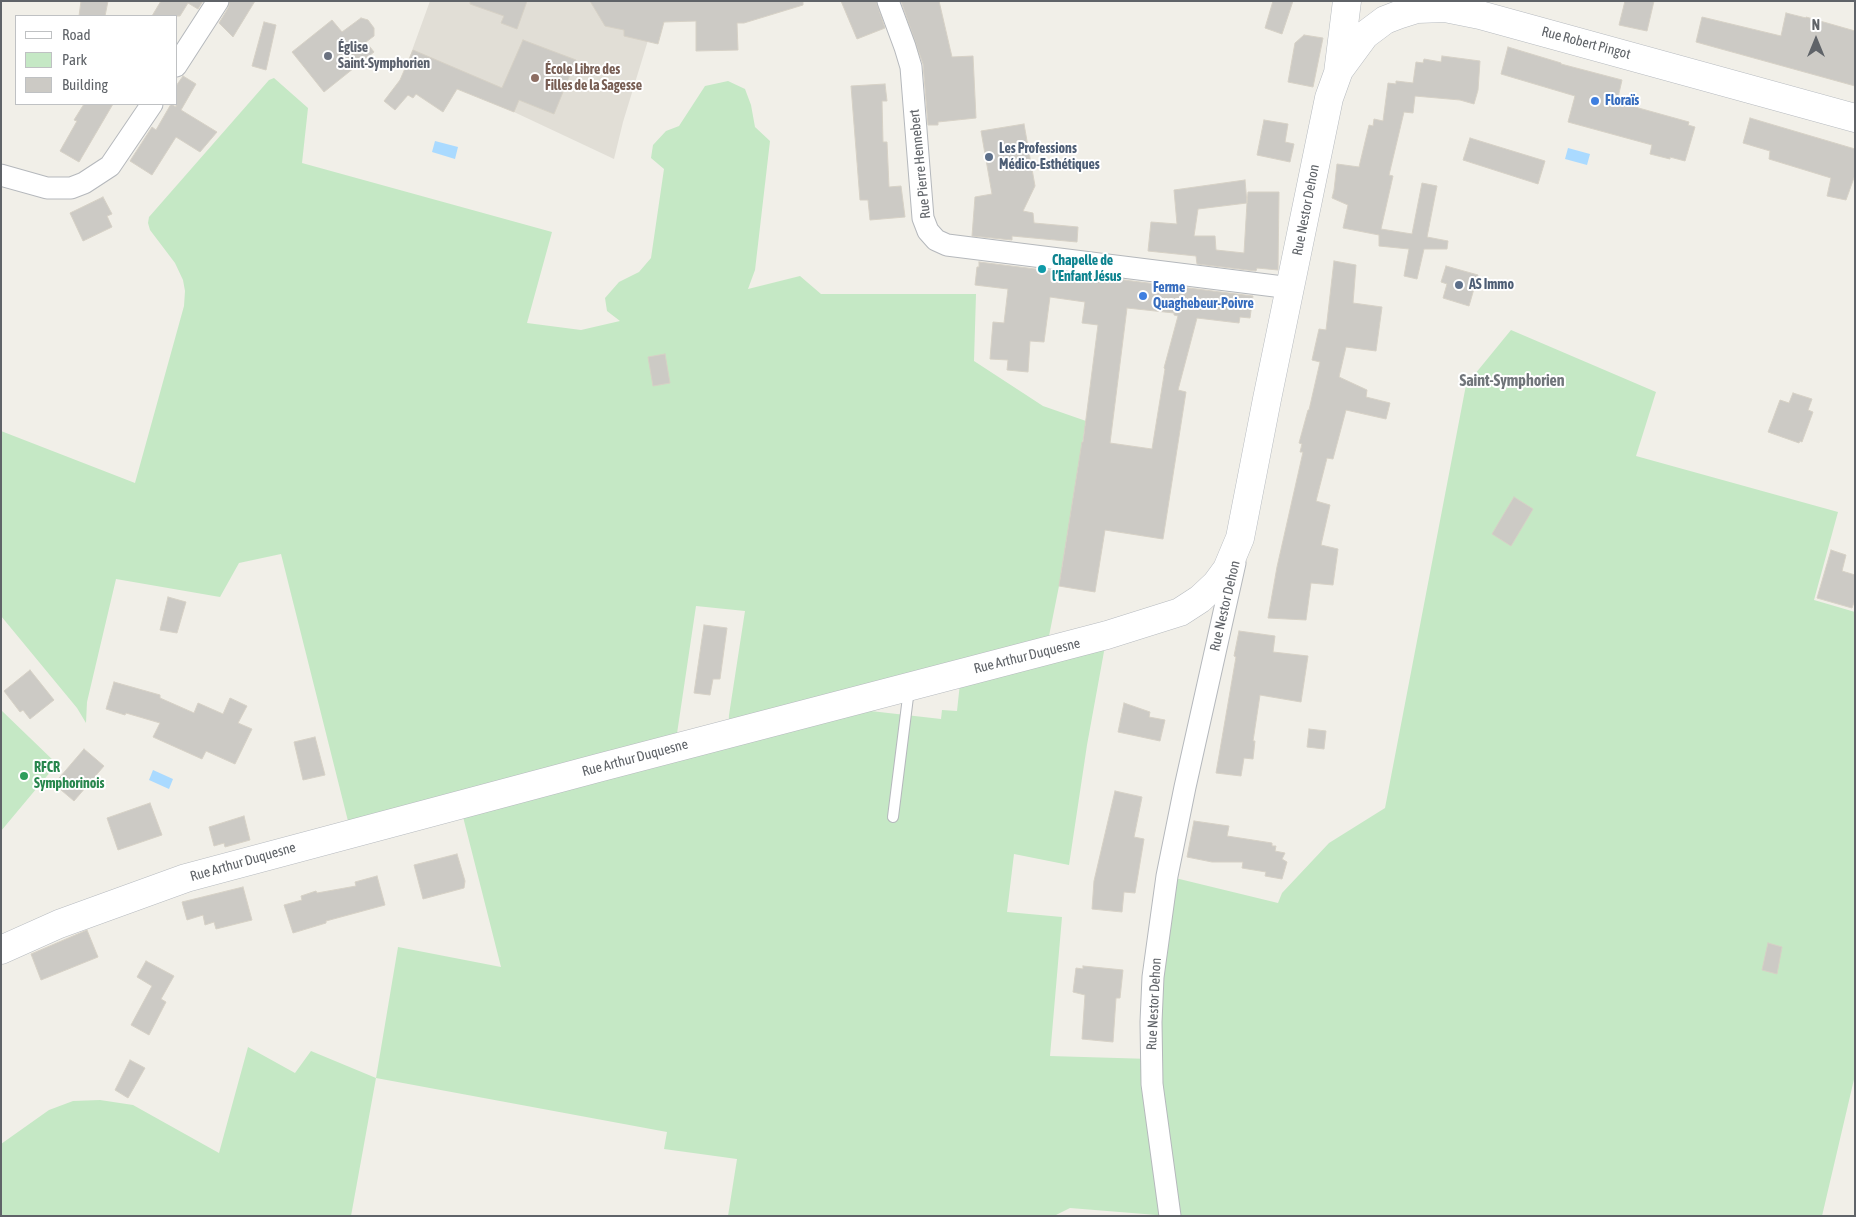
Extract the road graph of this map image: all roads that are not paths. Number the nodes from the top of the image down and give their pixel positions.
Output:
1 (218, 1) edge
2 (888, 1) edge
3 (1347, 1) edge
4 (1400, 6) edge
5 (178, 63) edge
6 (1338, 72) junction
7 (151, 105) edge
8 (1855, 118) edge
9 (1, 175) edge
10 (1291, 288) junction
11 (1240, 538) junction
12 (909, 687) junction
13 (893, 817) dead end
14 (1, 950) edge
15 (1170, 1216) edge

1 - 5 street
2 - 10 street, Rue Pierre Hennebert
3 - 6 main road, Rue Nestor Dehon
4 - 6 main road, Rue Robert Pingot
4 - 8 main road, Rue Robert Pingot
6 - 10 main road, Rue Nestor Dehon
7 - 9 street
10 - 11 main road, Rue Nestor Dehon
11 - 12 main road, Rue Arthur Duquesne
11 - 15 street, Rue Nestor Dehon
12 - 13 lane
12 - 14 main road, Rue Arthur Duquesne

